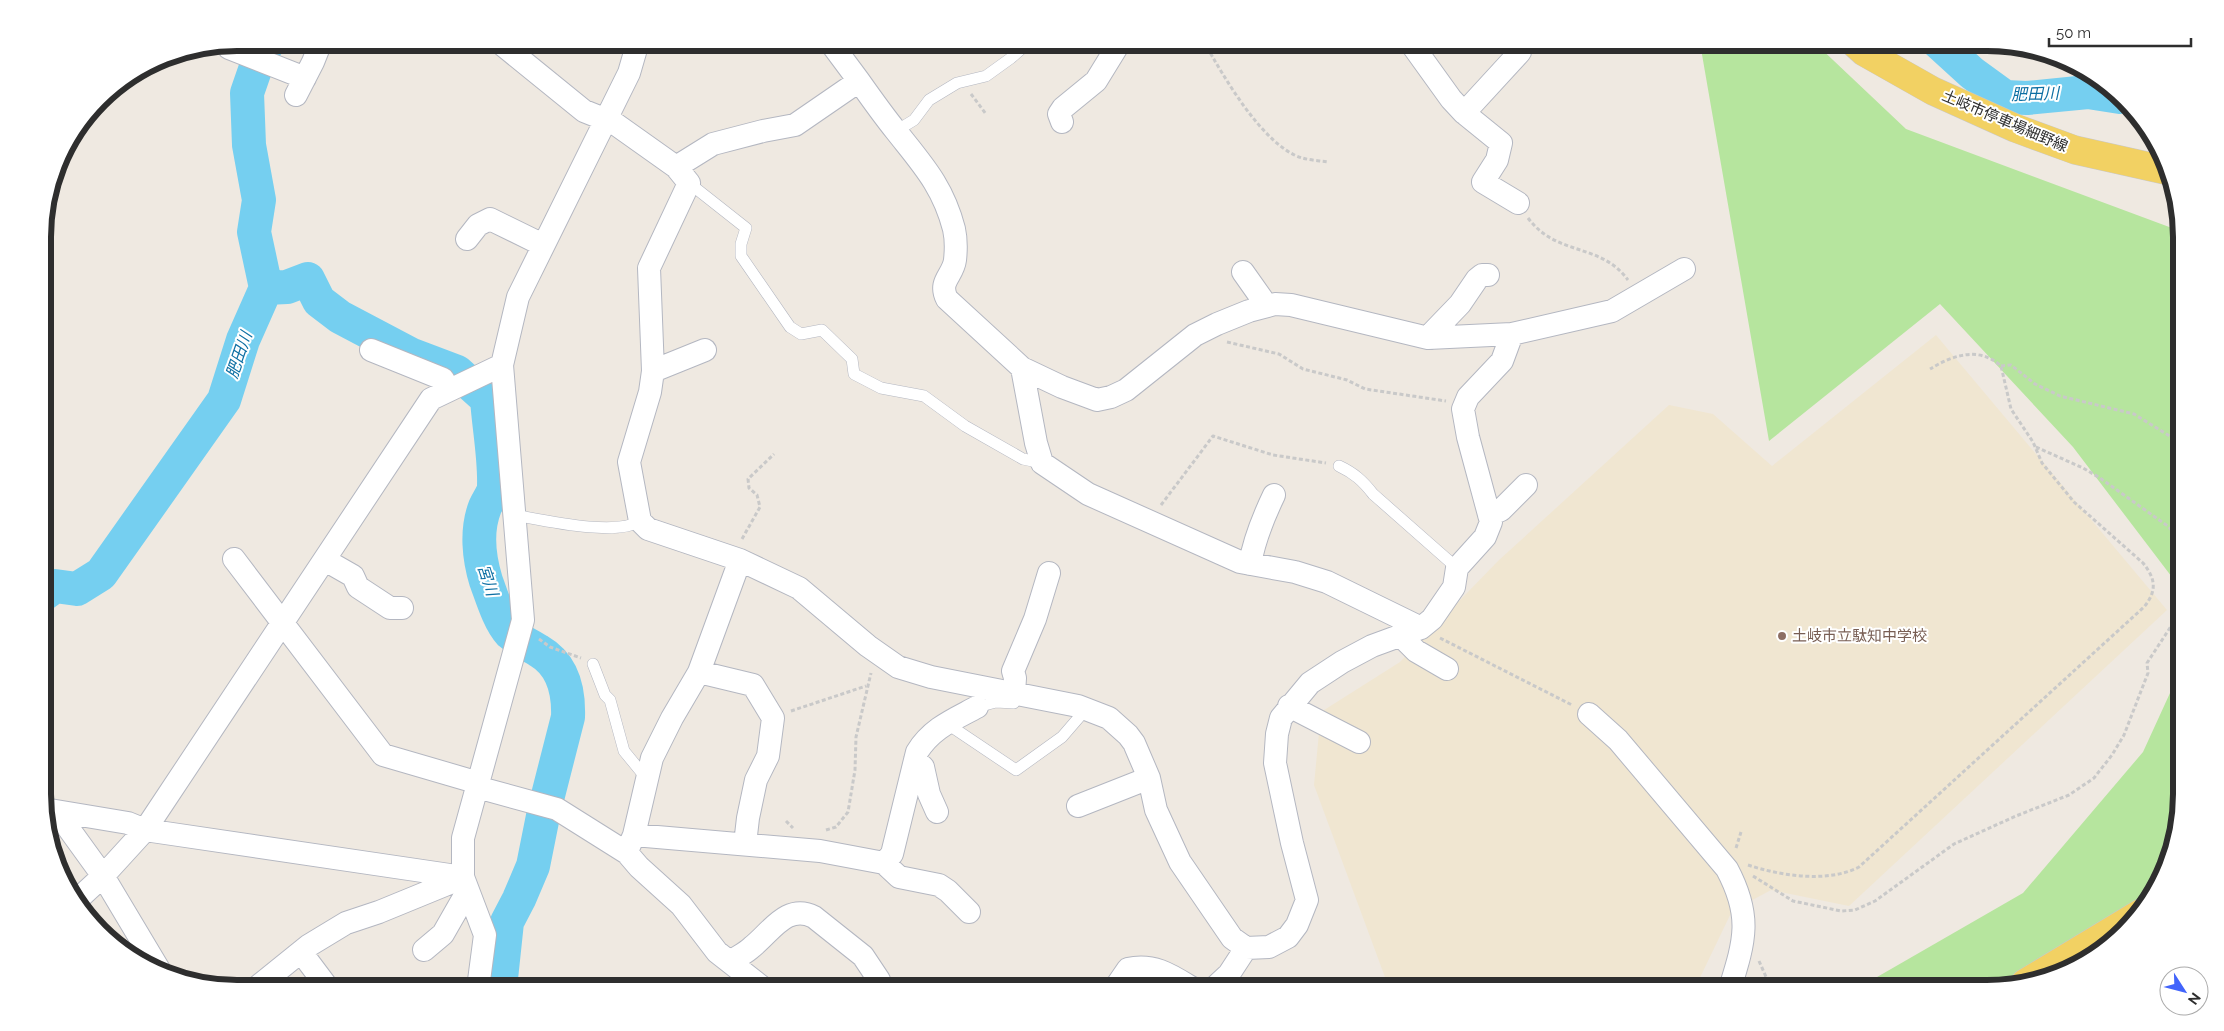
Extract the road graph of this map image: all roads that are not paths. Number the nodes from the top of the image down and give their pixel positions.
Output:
1 (236, 51) edge
2 (316, 51) edge
3 (510, 51) edge
4 (635, 51) edge
5 (837, 51) edge
6 (1019, 51) edge
7 (1114, 51) edge
8 (1416, 51) edge
9 (1520, 51) edge
10 (1863, 51) edge
11 (859, 81) junction
12 (1464, 113) junction
13 (604, 120) junction
14 (1062, 122) dead end
15 (896, 131) junction
16 (2160, 169) edge
17 (683, 175) junction
18 (1518, 203) road end
19 (467, 239) dead end
20 (543, 245) junction
21 (1684, 269) dead end
22 (1243, 272) dead end
23 (1488, 275) dead end
24 (1267, 306) junction
25 (1512, 334) junction
26 (1432, 338) junction
27 (371, 350) dead end
28 (705, 350) dead end
29 (502, 364) junction
30 (1022, 368) junction
31 (652, 372) junction
32 (452, 389) junction
33 (1042, 462) junction
34 (1339, 466) road end
35 (1526, 485) dead end
36 (1274, 495) dead end
37 (514, 515) junction
38 (1489, 515) junction
39 (640, 521) junction
40 (737, 559) junction
41 (234, 560) dead end
42 (325, 560) junction
43 (1250, 564) junction
44 (1457, 568) junction
45 (1049, 574) dead end
46 (402, 608) dead end
47 (282, 625) junction
48 (1422, 628) junction
49 (1401, 636) junction
50 (593, 664) road end
51 (1447, 669) dead end
52 (699, 672) junction
53 (1020, 694) junction
54 (1289, 706) junction
55 (977, 707) joint
56 (1087, 708) junction
57 (1588, 714) road end
58 (946, 723) junction
59 (1359, 742) dead end
60 (915, 760) junction
61 (1148, 778) junction
62 (647, 779) junction
63 (478, 785) junction
64 (1078, 806) dead end
65 (52, 810) edge
66 (937, 812) dead end
67 (53, 813) edge
68 (145, 830) junction
69 (630, 844) junction
70 (745, 844) junction
71 (884, 862) junction
72 (103, 876) junction
73 (466, 885) junction
74 (82, 895) edge
75 (969, 912) dead end
76 (2113, 930) edge
77 (1246, 948) junction
78 (424, 950) dead end
79 (301, 952) junction
80 (153, 960) edge
81 (2046, 970) edge
82 (733, 974) edge
83 (266, 980) edge
84 (322, 980) edge
85 (479, 980) edge
86 (746, 980) edge
87 (879, 980) dead end
88 (1120, 980) edge
89 (1179, 980) edge
90 (1223, 980) edge
91 (1733, 980) edge

1 - 2 street
3 - 13 street
4 - 13 street
5 - 11 street
6 - 15 lane
7 - 14 street
8 - 12 street
9 - 12 street
10 - 16 main road, 土岐市停車場細野線
11 - 15 street
11 - 17 street
12 - 18 street
13 - 17 street
13 - 20 street
15 - 30 street
17 - 31 street
17 - 33 lane
19 - 20 street
20 - 29 street
21 - 25 street
22 - 24 street
23 - 26 street
24 - 26 street
24 - 30 street
25 - 26 street
25 - 38 street
27 - 32 street
28 - 31 street
29 - 32 street
29 - 37 street
30 - 33 street
31 - 39 street
32 - 42 street
33 - 43 street
34 - 44 lane
35 - 38 street
36 - 43 street
37 - 39 lane
37 - 63 street
38 - 44 street
39 - 40 street
40 - 52 street
40 - 53 street
41 - 47 street
42 - 46 street
42 - 47 street
43 - 48 street
44 - 48 street
45 - 53 street
47 - 63 street
47 - 68 street
48 - 49 street
49 - 51 street
49 - 54 street
50 - 62 lane
52 - 62 street
52 - 70 street
53 - 55 lane
53 - 56 street
54 - 59 street
54 - 77 street
55 - 58 street
56 - 58 lane
56 - 61 street
57 - 91 street
58 - 60 street
60 - 66 street
60 - 71 street
61 - 64 street
61 - 77 street
62 - 69 street
63 - 69 street
63 - 73 street
65 - 68 street
67 - 72 street
68 - 72 street
68 - 73 street
69 - 70 street
69 - 82 street
70 - 71 street
71 - 75 street
72 - 74 street
72 - 80 street
73 - 78 street
73 - 79 street
73 - 85 street
76 - 81 main road
77 - 90 street
79 - 83 street
79 - 84 street
82 - 86 street
82 - 87 street
88 - 89 street

